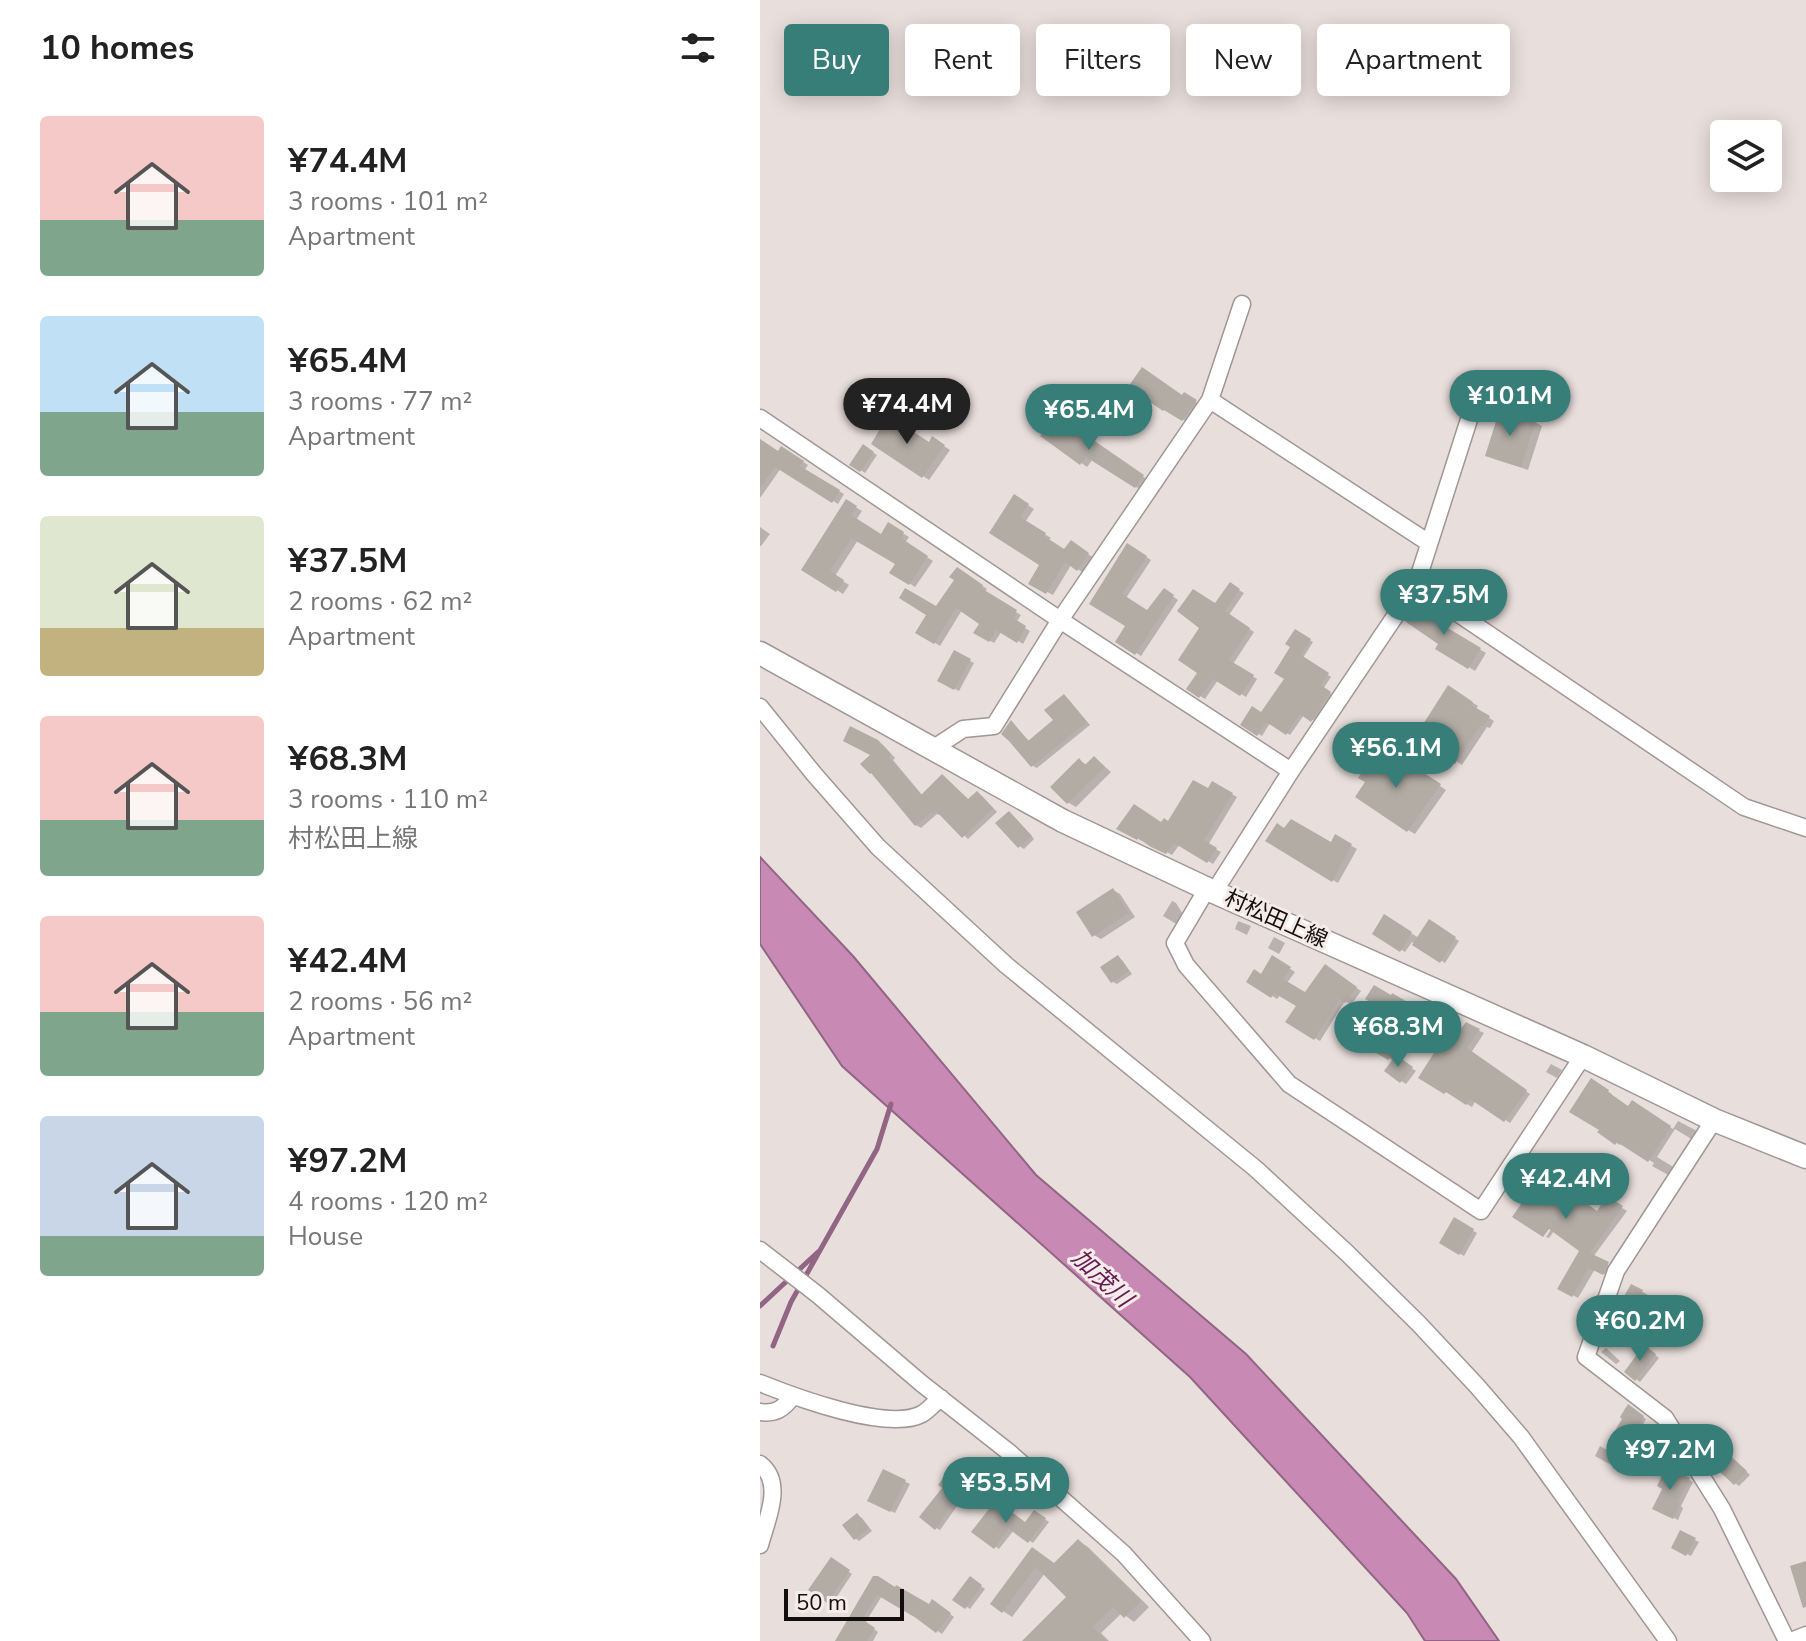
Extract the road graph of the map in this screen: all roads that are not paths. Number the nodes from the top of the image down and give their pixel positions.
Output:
1 (1242, 304) dead end
2 (1481, 382) dead end
3 (1210, 400) junction
4 (760, 418) edge
5 (1429, 543) junction
6 (1416, 585) junction
7 (1060, 620) junction
8 (760, 653) edge
9 (760, 707) edge
10 (931, 750) junction
11 (1291, 771) junction
12 (1806, 828) edge
13 (1211, 890) junction
14 (1583, 1056) junction
15 (1714, 1120) junction
16 (1806, 1157) edge
17 (762, 1252) edge
18 (760, 1383) edge
19 (793, 1396) junction
20 (941, 1398) junction
21 (760, 1412) edge
22 (760, 1464) edge
23 (760, 1545) edge
24 (1806, 1635) edge
25 (1202, 1641) edge
26 (1668, 1641) edge
27 (1789, 1641) edge

1 - 3 street
2 - 5 street
3 - 5 street
3 - 7 street
4 - 7 street
5 - 6 street
6 - 11 street
6 - 12 street
7 - 10 street
7 - 11 street
8 - 10 main road, 村松田上線
9 - 26 street
10 - 13 main road, 村松田上線
11 - 13 street
13 - 14 main road, 村松田上線
13 - 14 street
14 - 15 main road, 村松田上線
15 - 16 main road, 村松田上線
15 - 27 street
17 - 20 street
18 - 19 street
19 - 20 street
19 - 21 street
20 - 25 street
22 - 23 street
24 - 27 street

